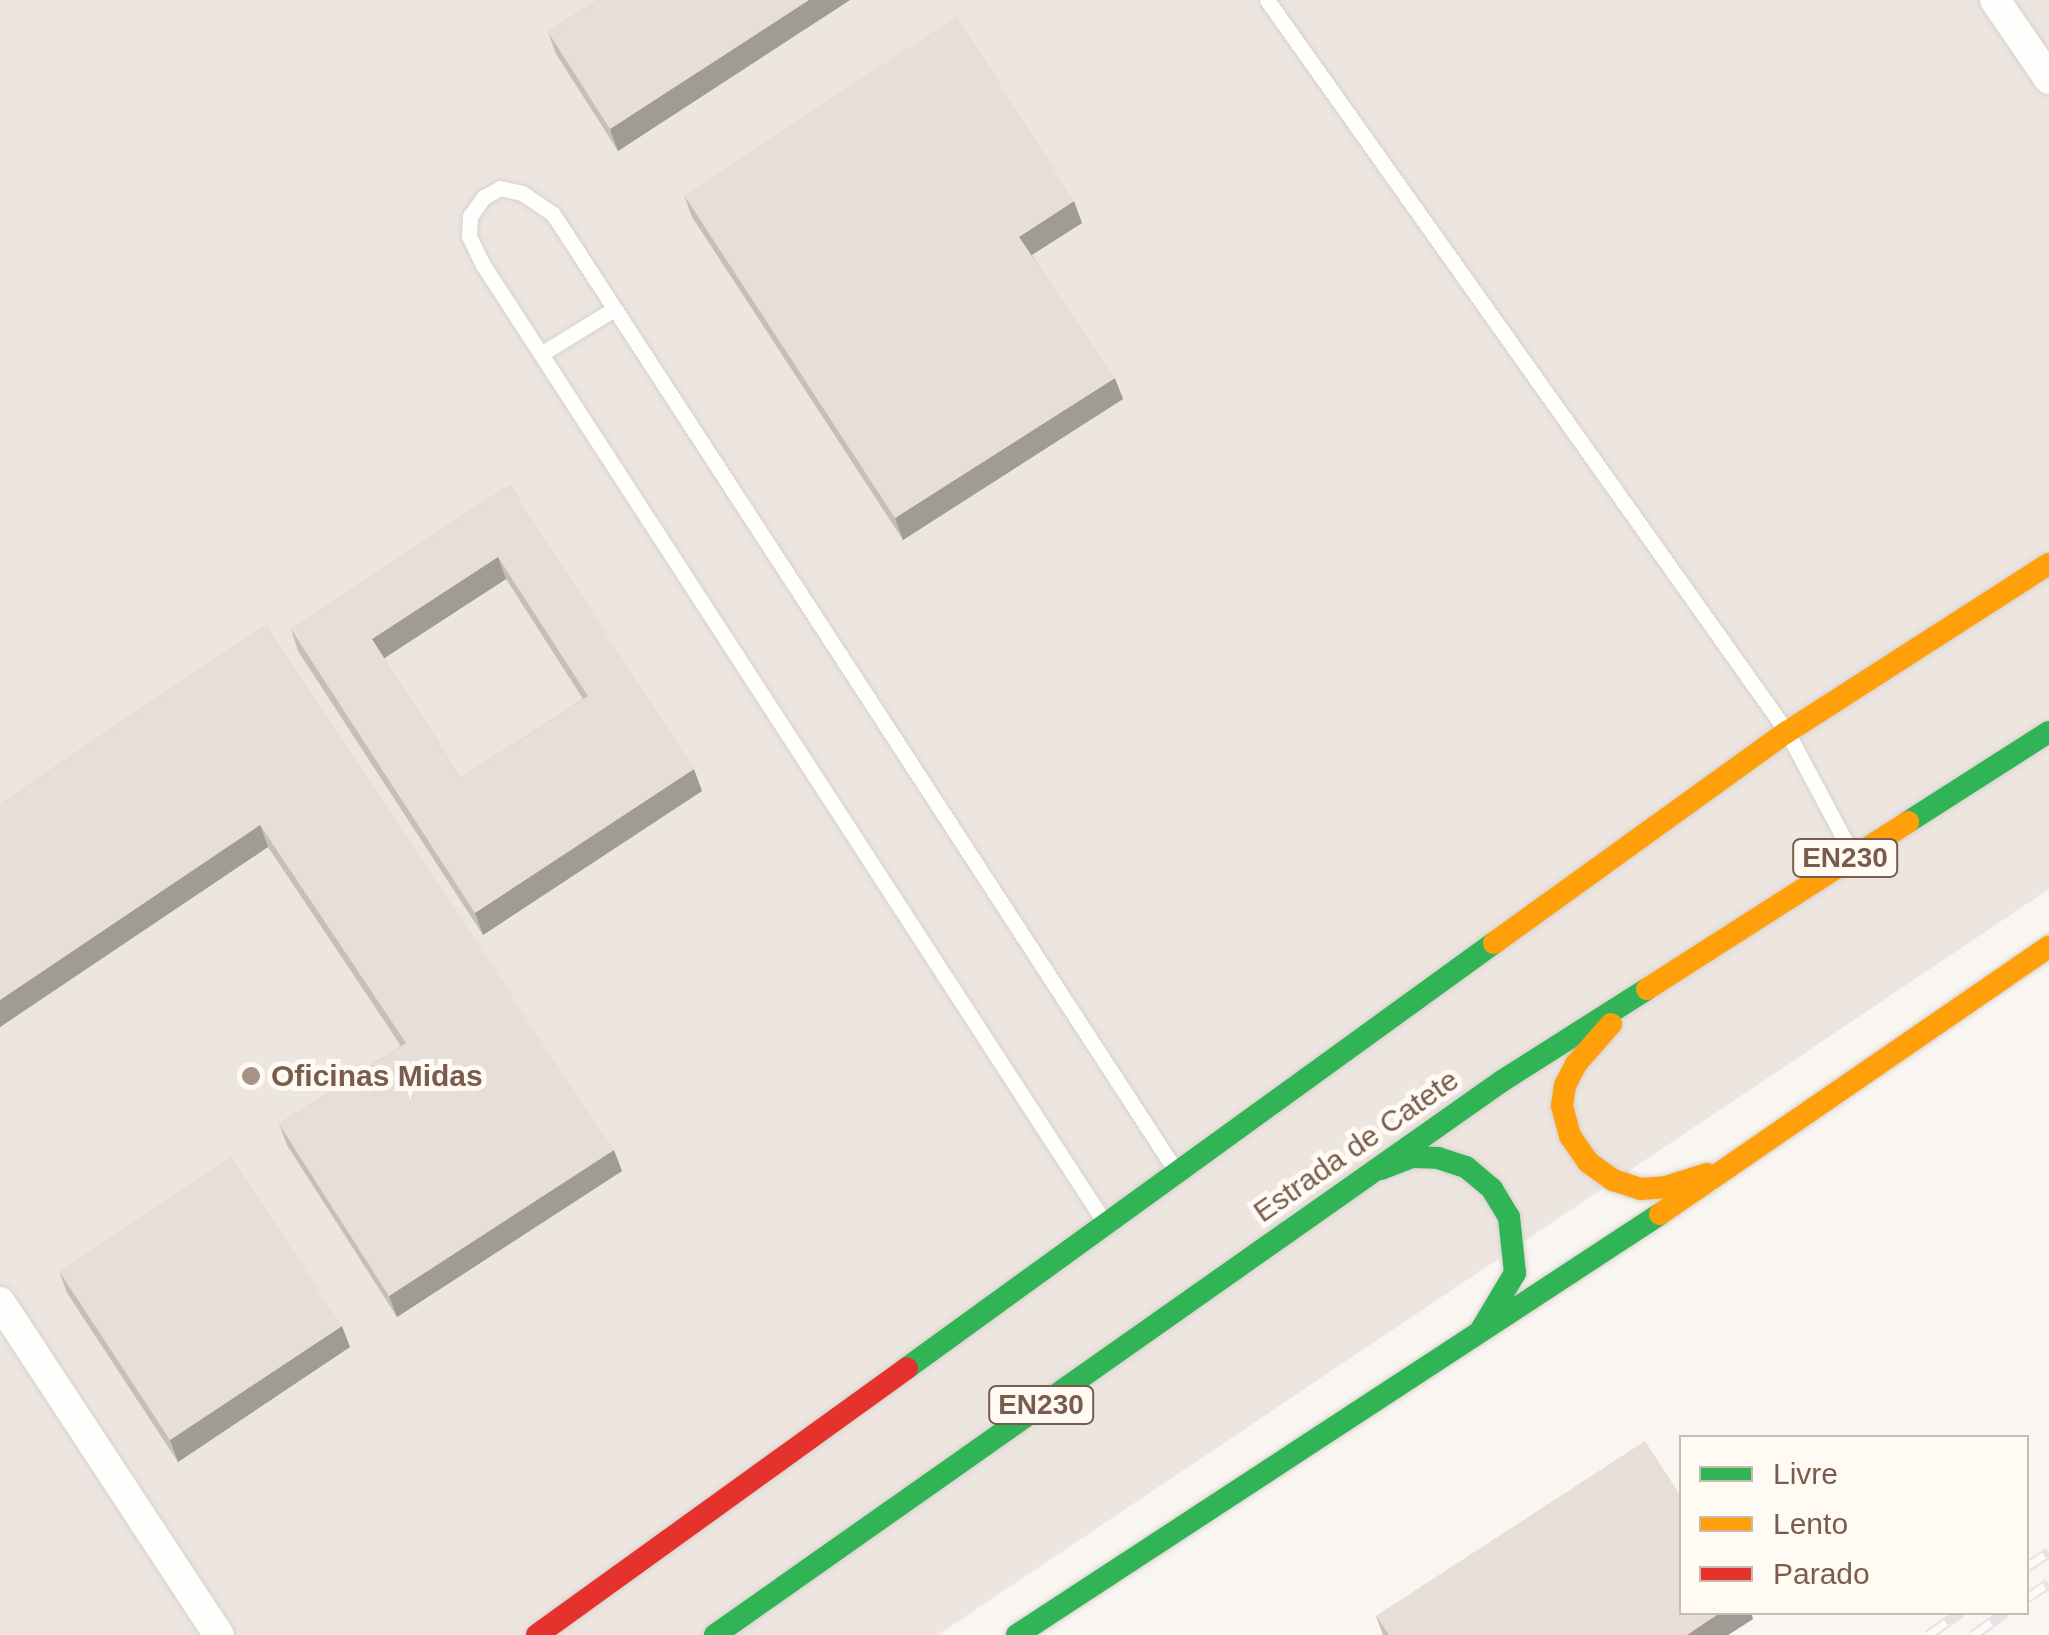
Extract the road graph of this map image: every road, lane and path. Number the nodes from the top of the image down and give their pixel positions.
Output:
1 (1267, 0) edge
2 (1974, 0) edge
3 (1995, 0) edge
4 (2022, 40) junction
5 (2049, 79) edge
6 (614, 309) junction
7 (541, 354) junction
8 (2049, 564) edge
9 (1788, 732) junction
10 (2049, 732) edge
11 (1852, 854) junction
12 (2049, 947) edge
13 (1643, 988) junction
14 (1735, 1165) junction
15 (1176, 1172) junction
16 (1368, 1174) junction
17 (1106, 1224) junction
18 (0, 1302) edge
19 (1476, 1337) junction
20 (219, 1635) edge
21 (536, 1635) edge
22 (715, 1635) edge
23 (1017, 1635) edge

1 - 9 lane
2 - 4 street
3 - 4 street
4 - 5 street
6 - 7 lane
6 - 7 lane
6 - 15 lane
7 - 17 lane
8 - 9 main road
9 - 11 lane
9 - 15 main road
10 - 11 main road, Estrada de Catete / EN230
11 - 13 main road, Estrada de Catete / EN230
12 - 14 main road, EN230
13 - 14 main road, EN230
13 - 16 main road, Estrada de Catete / EN230
14 - 19 main road, EN230
15 - 17 main road
16 - 19 main road, EN230
16 - 22 main road, Estrada de Catete / EN230
17 - 21 main road
18 - 20 street
19 - 23 main road, EN230

